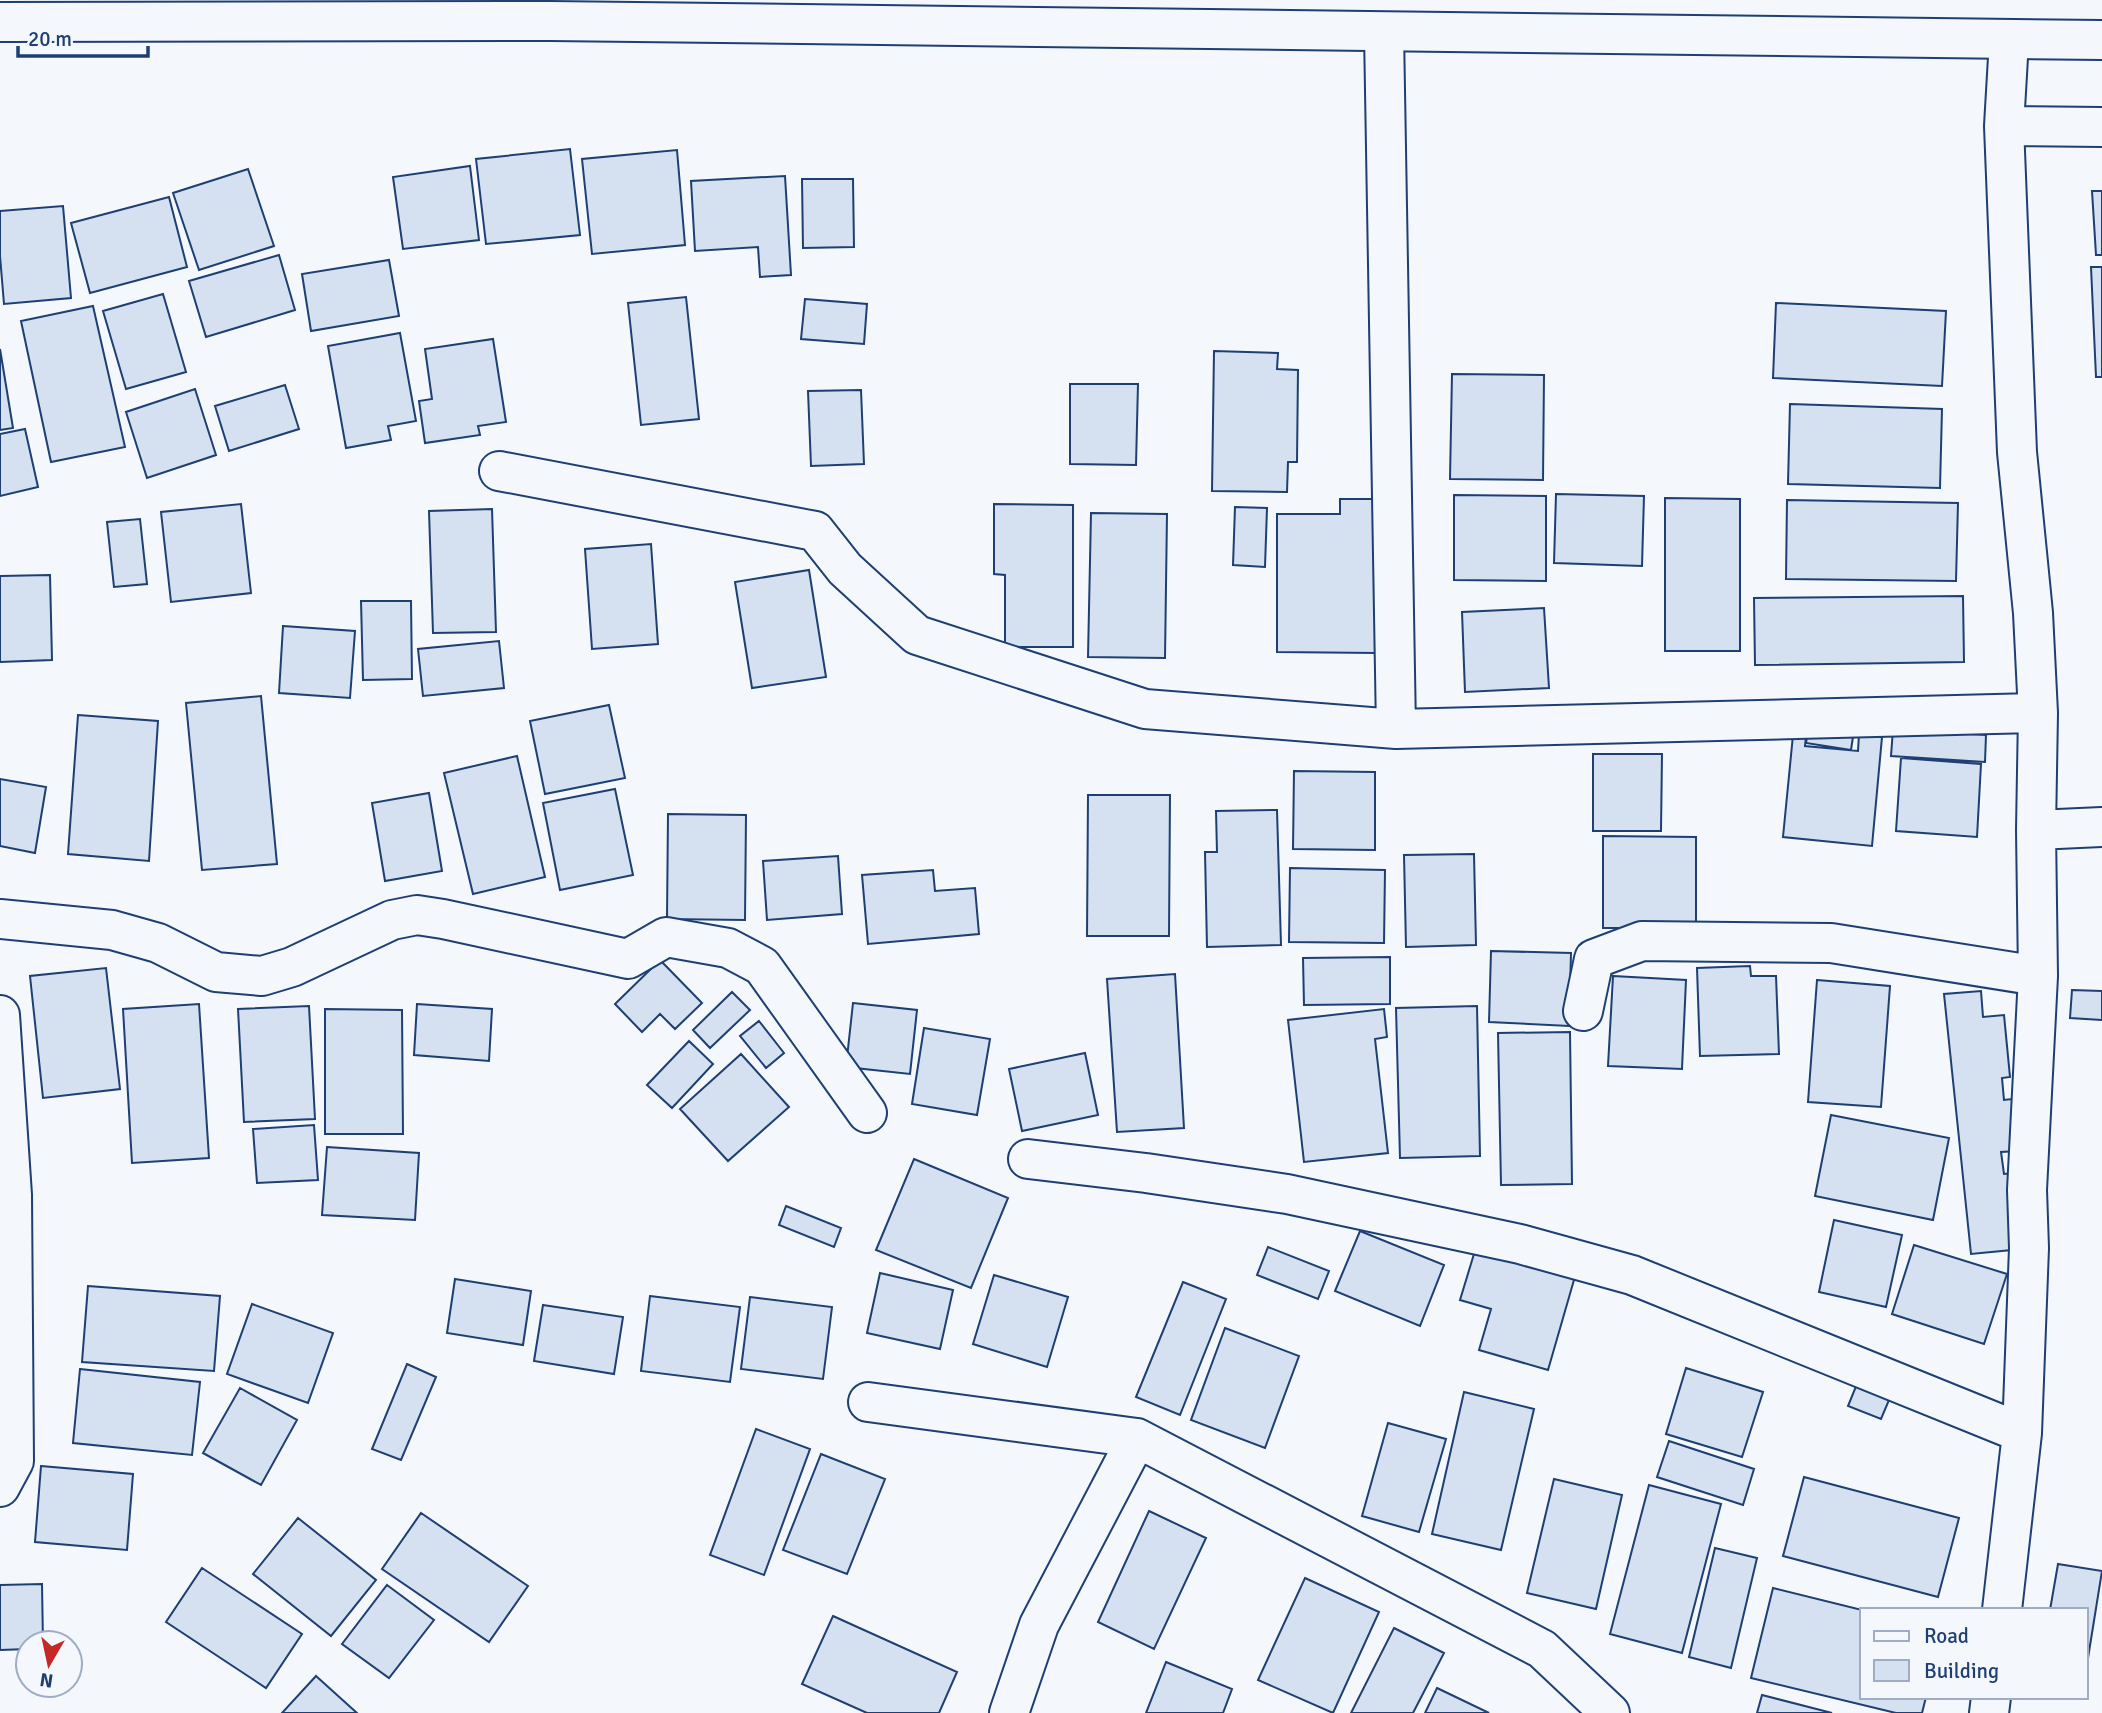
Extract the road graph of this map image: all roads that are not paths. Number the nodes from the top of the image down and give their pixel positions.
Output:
1 (0, 22) edge
2 (1384, 32) junction
3 (2009, 40) junction
4 (2102, 40) edge
5 (2004, 126) junction
6 (2102, 127) edge
7 (499, 471) dead end
8 (2038, 713) junction
9 (1396, 729) junction
10 (2102, 827) edge
11 (2036, 830) junction
12 (0, 919) edge
13 (2038, 976) junction
14 (1583, 1011) dead end
15 (0, 1015) edge
16 (867, 1113) dead end
17 (1028, 1159) dead end
18 (868, 1402) dead end
19 (2022, 1433) junction
20 (1138, 1438) junction
21 (0, 1487) edge
22 (2002, 1608) edge
23 (1009, 1713) edge
24 (1609, 1713) edge

1 - 2 main road
2 - 3 main road
2 - 9 main road
3 - 4 main road
3 - 5 main road
5 - 6 main road
5 - 8 main road
7 - 9 main road
8 - 9 main road
8 - 11 main road
10 - 11 main road
11 - 13 main road
12 - 16 main road
13 - 14 main road
13 - 19 main road
15 - 21 main road
17 - 19 main road
18 - 20 main road
19 - 22 main road
20 - 23 main road
20 - 24 main road

